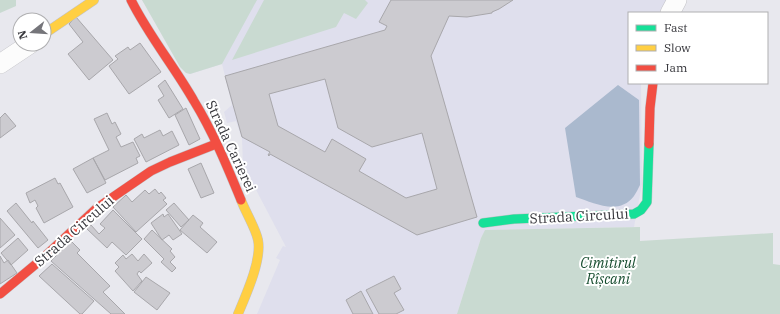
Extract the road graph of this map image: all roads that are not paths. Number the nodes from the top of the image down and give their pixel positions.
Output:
1 (94, 0) edge
2 (132, 0) edge
3 (677, 0) edge
4 (671, 12) edge
5 (52, 29) edge
6 (18, 52) edge
7 (0, 64) edge
8 (653, 84) edge
9 (216, 144) junction
10 (483, 223) dead end
11 (0, 294) edge
12 (238, 314) edge

1 - 5 street
2 - 9 street, Strada Carierei
3 - 4 street
6 - 7 street
8 - 10 street, Strada Circului
9 - 11 street, Strada Circului
9 - 12 street, Strada Carierei

